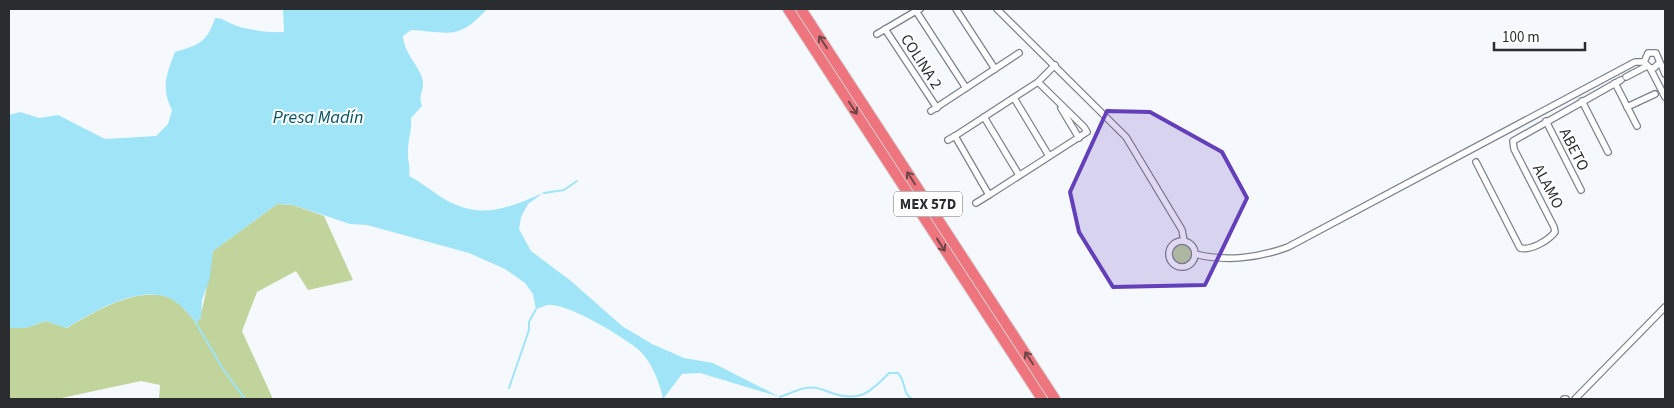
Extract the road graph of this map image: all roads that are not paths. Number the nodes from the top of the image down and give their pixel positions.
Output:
1 (788, 9) edge
2 (801, 9) edge
3 (956, 9) edge
4 (997, 9) edge
5 (918, 10) edge
6 (885, 29) junction
7 (877, 34) dead end
8 (1020, 53) dead end
9 (1661, 59) edge
10 (1056, 65) junction
11 (1647, 65) junction
12 (995, 69) junction
13 (1665, 74) edge
14 (1621, 80) junction
15 (1038, 82) junction
16 (966, 88) junction
17 (1655, 94) dead end
18 (1014, 98) junction
19 (1665, 98) edge
20 (1056, 100) junction
21 (1582, 101) junction
22 (1627, 107) junction
23 (984, 117) junction
24 (1546, 121) junction
25 (1637, 126) dead end
26 (955, 136) junction
27 (1079, 138) junction
28 (948, 140) dead end
29 (1608, 152) dead end
30 (1049, 156) junction
31 (1476, 162) dead end
32 (1019, 175) junction
33 (1581, 190) dead end
34 (990, 195) junction
35 (976, 203) dead end
36 (1184, 241) junction
37 (1195, 254) junction
38 (1665, 307) edge
39 (1042, 399) edge
40 (1055, 399) edge
41 (1575, 399) edge

1 -> 39 highway, MEX 57D
40 -> 2 highway, MEX 57D
3 - 12 street
4 - 10 street
5 - 6 street, COLINA 2
5 - 16 street, COLINA 2
6 - 7 street, COLINA 2
6 - 16 street, COLINA 2
8 - 12 street, COLINA 2
9 - 11 street
9 - 11 street
9 - 13 street
10 - 15 street
10 - 36 street
11 - 14 street, ALAMO
11 - 19 street
11 - 37 street
12 - 16 street, COLINA 2
14 - 21 street, ALAMO
14 - 22 street
15 - 18 street
15 - 20 street
17 - 22 street
18 - 23 street
18 - 30 street
20 - 27 street
20 - 27 street
21 - 24 street, ALAMO
21 - 29 street
22 - 25 street
23 - 26 street
23 - 32 street
24 - 31 street, ALAMO
24 - 33 street, ABETO
26 - 28 street
26 - 34 street
27 - 30 street
30 - 32 street
32 - 34 street
34 - 35 street
36 - 37 street
36 - 37 street
38 - 41 street

